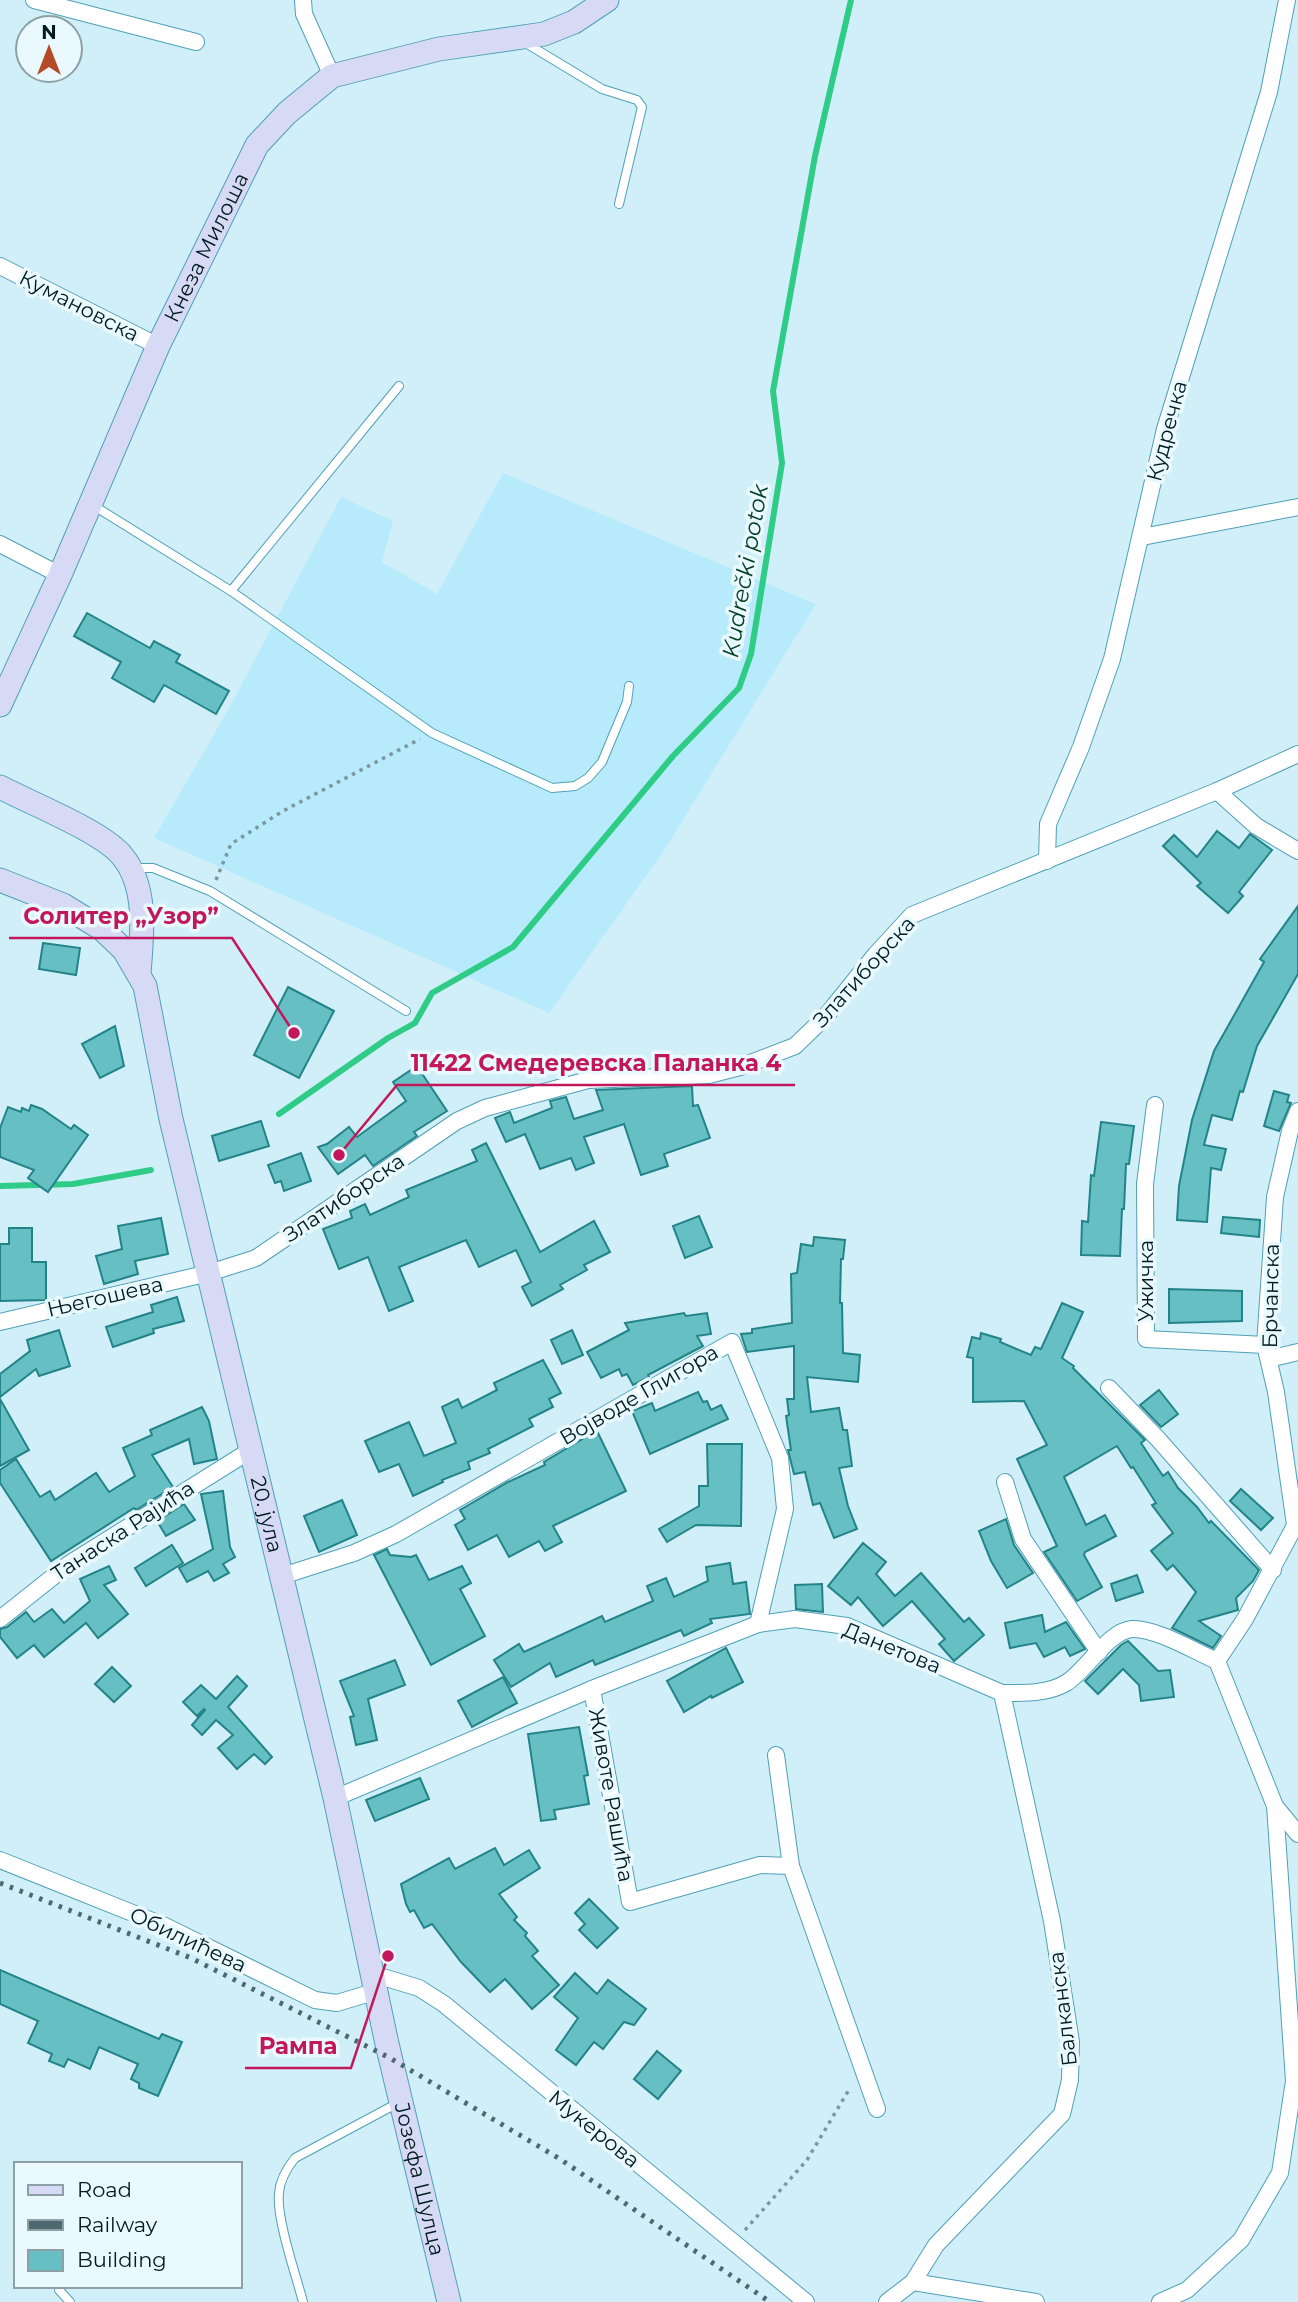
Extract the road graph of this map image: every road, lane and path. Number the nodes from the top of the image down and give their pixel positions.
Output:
1 (34, 0) edge
2 (303, 0) edge
3 (607, 0) edge
4 (1287, 0) edge
5 (519, 38) junction
6 (196, 43) dead end
7 (332, 76) junction
8 (619, 204) dead end
9 (0, 266) edge
10 (158, 346) junction
11 (399, 386) dead end
12 (90, 504) junction
13 (1298, 507) edge
14 (1142, 537) junction
15 (0, 544) edge
16 (60, 575) junction
17 (231, 590) junction
18 (629, 686) dead end
19 (0, 705) edge
20 (432, 733) junction
21 (1298, 754) edge
22 (0, 787) edge
23 (1217, 791) junction
24 (1298, 851) edge
25 (1046, 861) junction
26 (131, 868) junction
27 (0, 880) edge
28 (211, 891) junction
29 (139, 973) junction
30 (406, 1011) dead end
31 (1155, 1105) dead end
32 (1298, 1111) edge
33 (209, 1273) junction
34 (0, 1322) edge
35 (1267, 1352) junction
36 (1298, 1352) edge
37 (1109, 1388) dead end
38 (251, 1450) junction
39 (1005, 1482) dead end
40 (1296, 1523) edge
41 (1273, 1570) junction
42 (282, 1576) junction
43 (0, 1619) edge
44 (758, 1624) junction
45 (1099, 1652) junction
46 (1217, 1661) junction
47 (592, 1689) junction
48 (1002, 1693) junction
49 (776, 1755) dead end
50 (335, 1798) junction
51 (1275, 1806) junction
52 (1298, 1834) edge
53 (0, 1860) edge
54 (791, 1866) junction
55 (375, 1983) junction
56 (390, 2058) joint
57 (862, 2068) junction
58 (401, 2102) junction
59 (877, 2109) dead end
60 (734, 2243) junction
61 (913, 2282) junction
62 (59, 2290) dead end
63 (71, 2302) edge
64 (303, 2302) edge
65 (449, 2302) edge
66 (806, 2302) edge
67 (887, 2302) edge
68 (1036, 2302) edge
69 (1160, 2302) edge

1 - 6 street
2 - 7 street
3 - 5 main road, Кнеза Милоша
4 - 14 street, Кудречка
5 - 7 main road, Кнеза Милоша
5 - 8 lane
7 - 10 main road, Кнеза Милоша
9 - 10 street, Кумановска
10 - 12 main road, Кнеза Милоша
11 - 17 lane
12 - 16 main road, Кнеза Милоша
12 - 17 lane
13 - 14 street
14 - 25 street, Кудречка
15 - 16 street
16 - 19 main road, Кнеза Милоша
17 - 20 lane
18 - 20 lane
20 - 28 path
21 - 23 street, Златиборска
22 - 26 main road
23 - 24 street
23 - 25 street, Златиборска
25 - 33 street, Златиборска
26 - 28 lane
26 - 29 main road
27 - 29 main road
28 - 30 lane
29 - 33 main road, 20. јула
31 - 35 street, Ужичка
32 - 35 street, Брчанска
33 - 34 street, Његошева
33 - 38 main road, 20. јула
35 - 36 street
35 - 40 street, Брчанска
37 - 41 street
38 - 42 main road, 20. јула
38 - 43 street, Танаска Рајића
39 - 45 street
40 - 41 street
41 - 46 street
42 - 44 street, Војводе Глигора
42 - 50 main road, 20. јула
44 - 47 street, Данетова
44 - 48 street, Данетова
45 - 46 street, Данетова
45 - 48 street, Данетова
46 - 51 street
47 - 50 street, Данетова
47 - 54 street, Животе Рашића
48 - 61 street, Балканска
49 - 54 street
50 - 55 main road, 20. јула
51 - 52 street
51 - 69 street
53 - 55 street, Обилићева
54 - 57 street
55 - 56 main road, 20. јула
55 - 60 street, Мукерова
56 - 58 main road, Јозефа Шулца
57 - 59 street
57 - 60 path
58 - 64 lane
58 - 65 main road, Јозефа Шулца
60 - 66 street, Мукерова
61 - 67 street, Балканска
61 - 68 street
62 - 63 lane

